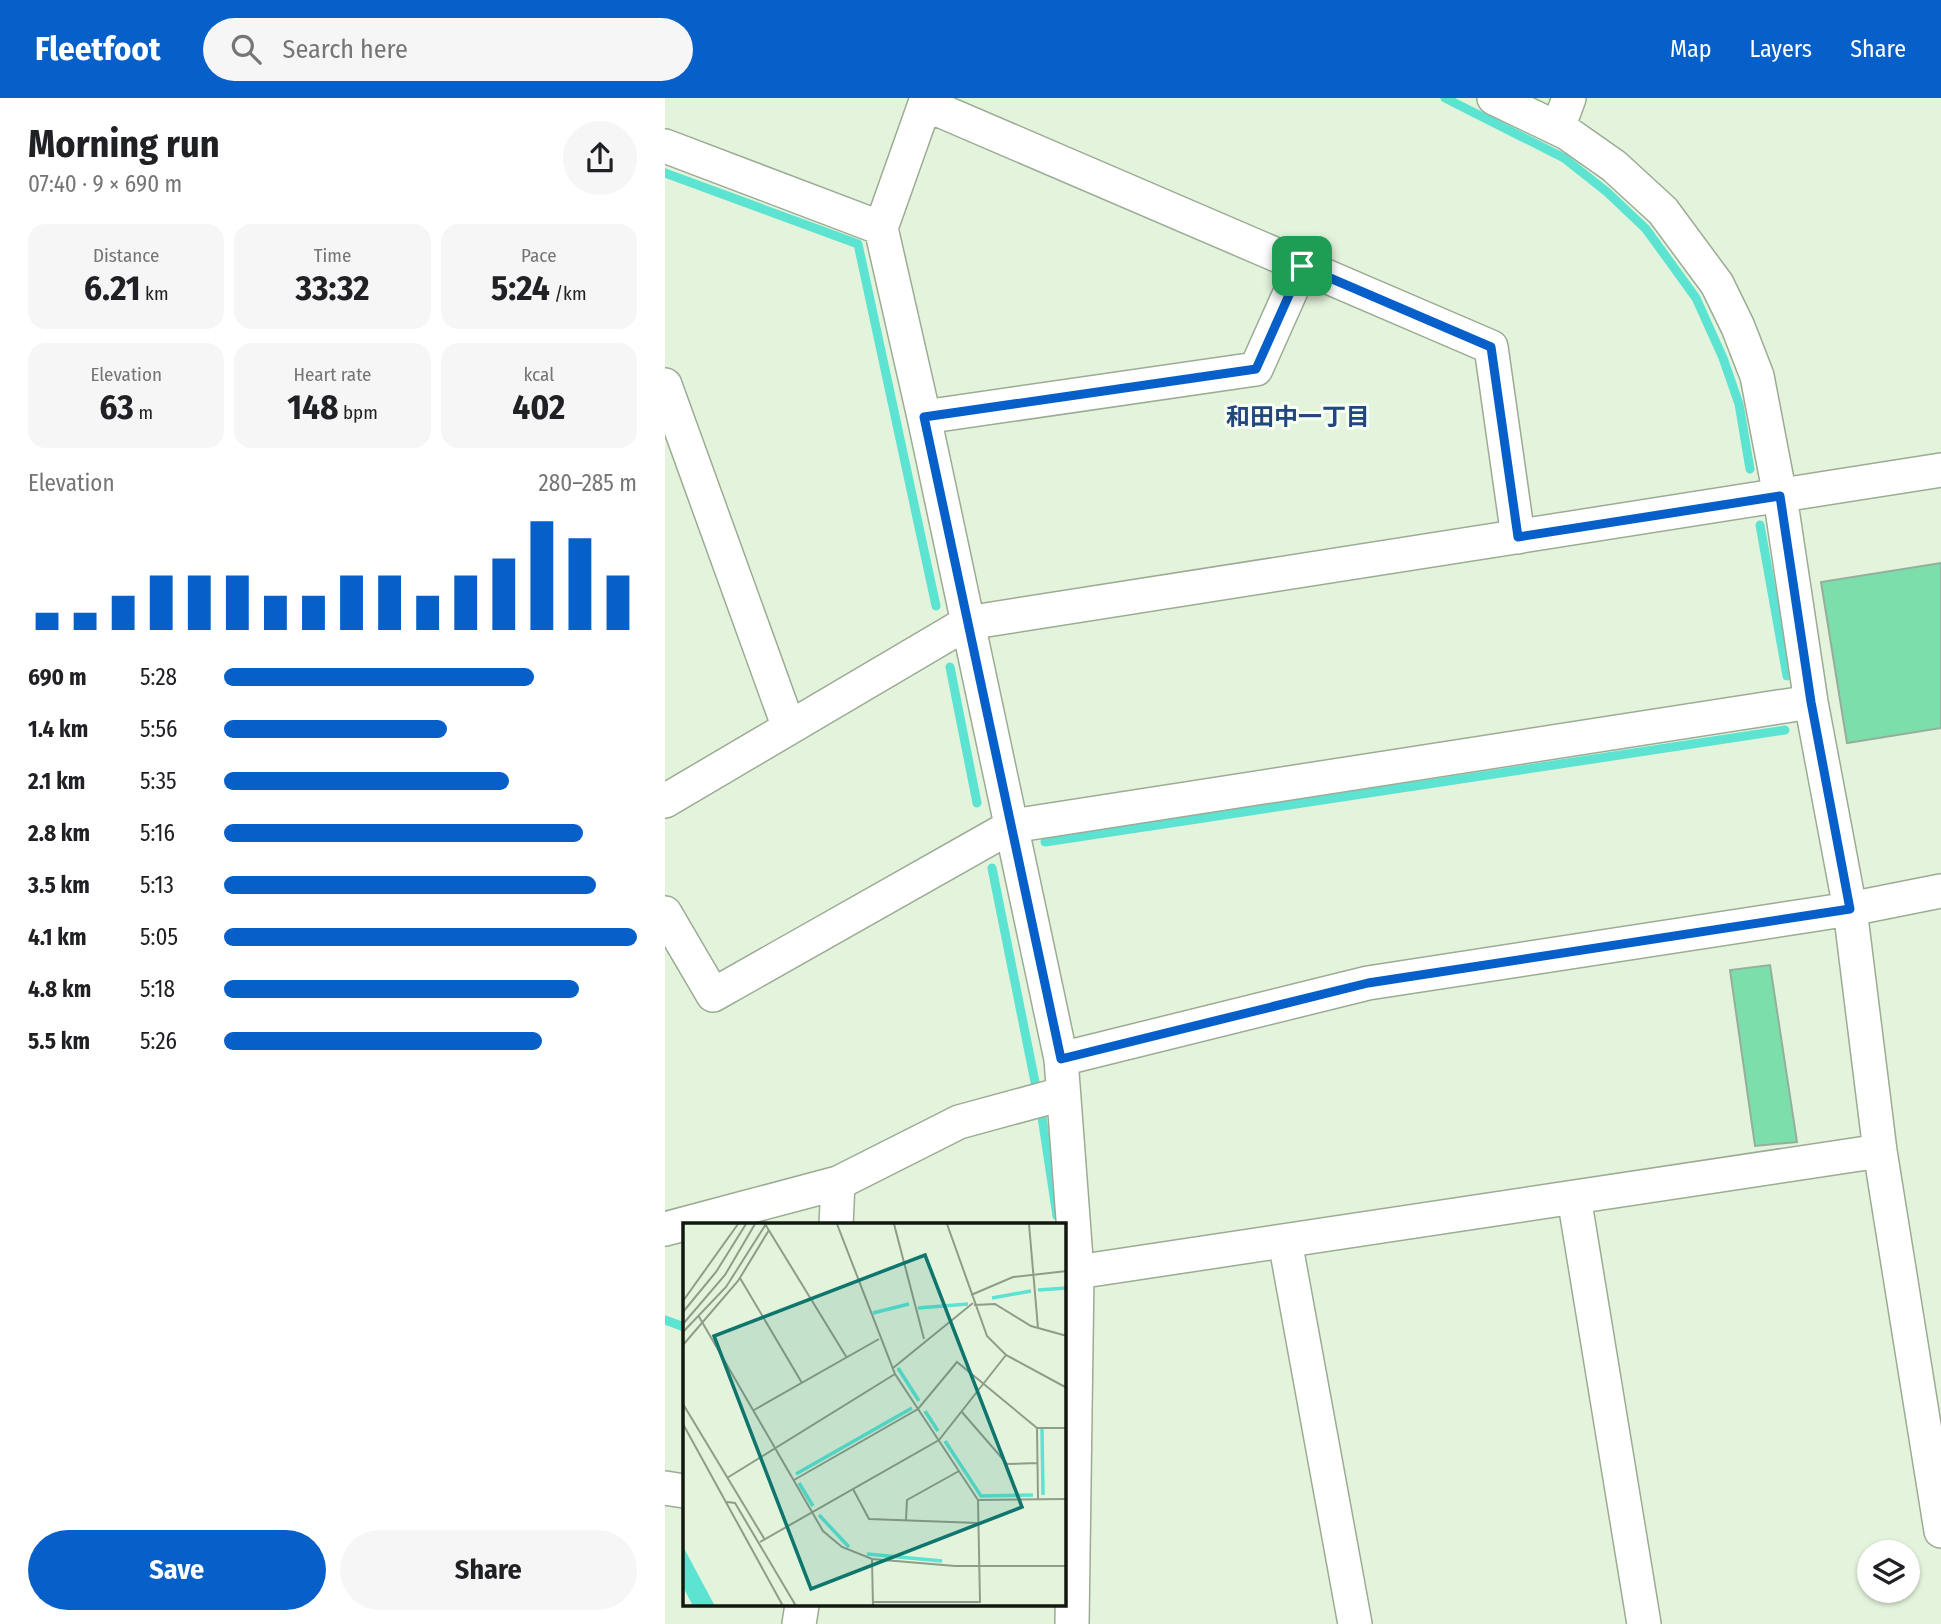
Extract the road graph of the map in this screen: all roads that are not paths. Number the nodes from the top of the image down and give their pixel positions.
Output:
1 (1495, 98) edge
2 (926, 101) edge
3 (1563, 113) edge
4 (665, 146) edge
5 (881, 228) junction
6 (1302, 266) junction
7 (665, 385) edge
8 (924, 417) junction
9 (1941, 470) edge
10 (1780, 496) junction
11 (1518, 537) junction
12 (967, 623) junction
13 (1811, 702) junction
14 (789, 728) junction
15 (665, 801) edge
16 (1012, 826) junction
17 (1941, 891) edge
18 (1850, 909) junction
19 (665, 913) edge
20 (1061, 1059) junction
21 (1062, 1094) junction
22 (1880, 1151) junction
23 (838, 1183) junction
24 (1573, 1197) junction
25 (688, 1223) edge
26 (836, 1223) edge
27 (683, 1224) edge
28 (665, 1229) edge
29 (1286, 1241) junction
30 (1077, 1272) junction
31 (1070, 1435) edge
32 (665, 1488) edge
33 (683, 1491) edge
34 (1941, 1531) edge
35 (802, 1606) edge
36 (799, 1624) edge
37 (1072, 1624) edge
38 (1355, 1624) edge
39 (1644, 1624) edge

1 - 3 street
2 - 5 street
2 - 6 street
3 - 10 street
4 - 5 street
5 - 8 street
6 - 8 street
6 - 11 street
7 - 14 street
8 - 12 street
9 - 10 street
10 - 11 street
10 - 13 street
11 - 12 street
12 - 14 street
12 - 16 street
13 - 16 street
13 - 18 street
14 - 15 street
16 - 19 street
16 - 20 street
17 - 18 street
18 - 20 street
18 - 22 street
20 - 21 street
21 - 23 street
21 - 30 street
22 - 24 street
22 - 34 street
23 - 25 street
23 - 26 street
24 - 29 street
24 - 39 street
27 - 28 street
29 - 30 street
29 - 38 street
30 - 31 street
31 - 37 street
32 - 33 street
35 - 36 street

